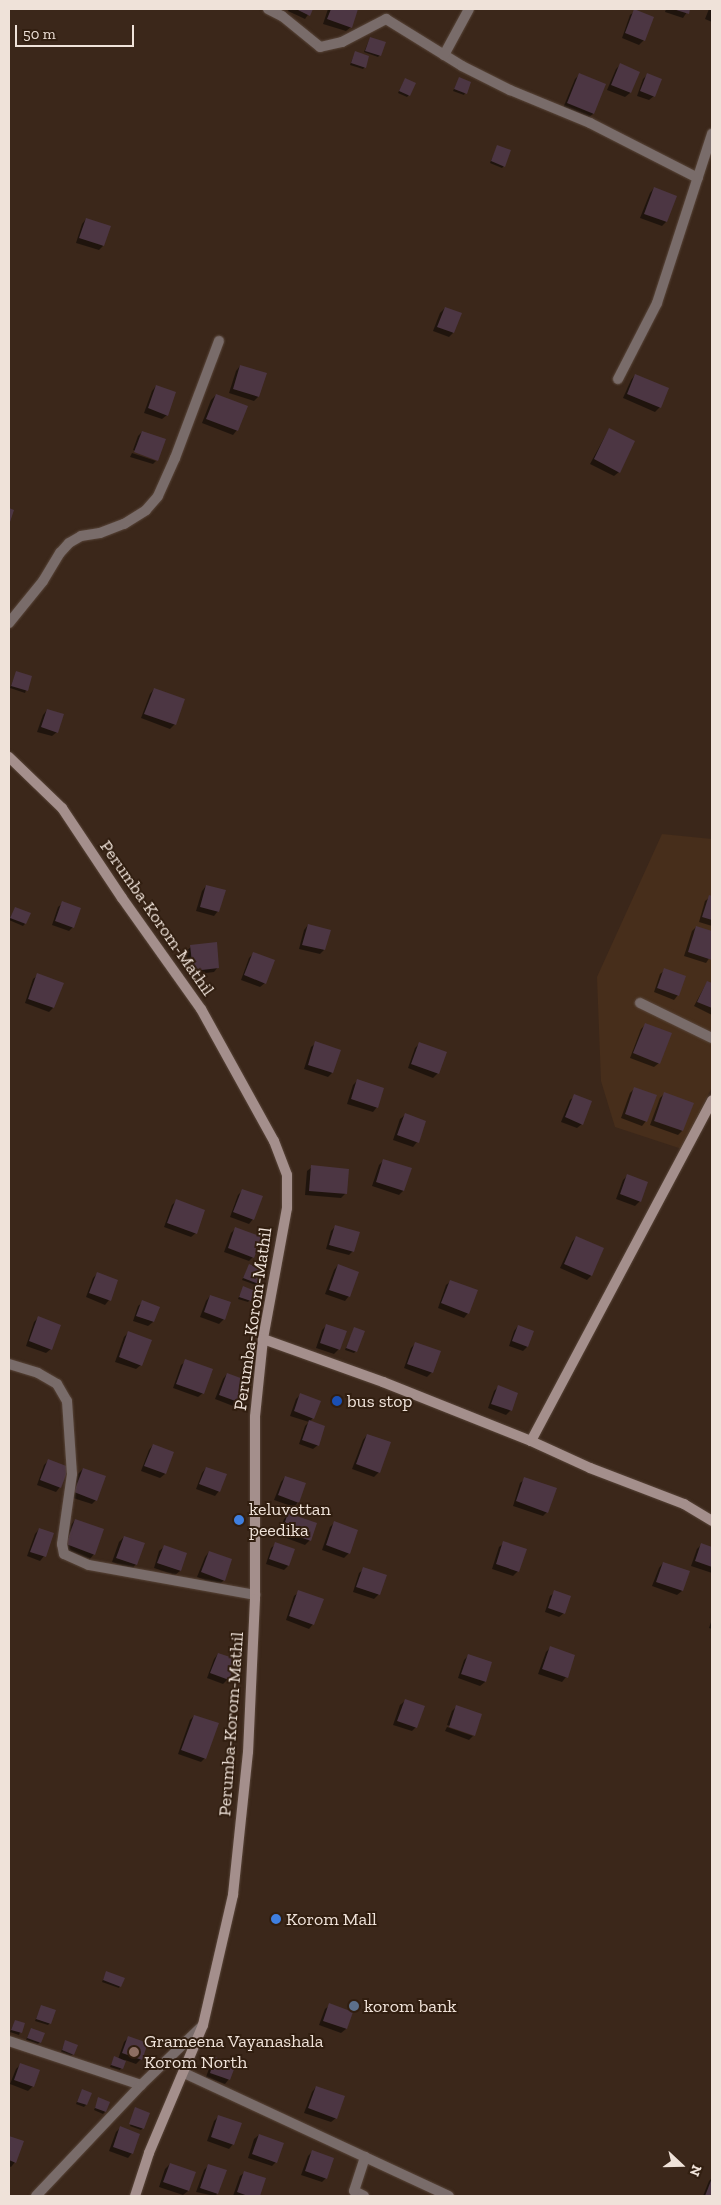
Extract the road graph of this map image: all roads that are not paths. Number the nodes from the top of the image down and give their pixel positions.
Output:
1 (268, 9) edge
2 (469, 9) edge
3 (444, 56) junction
4 (712, 134) edge
5 (698, 178) junction
6 (219, 341) dead end
7 (618, 379) dead end
8 (9, 623) edge
9 (9, 757) edge
10 (640, 1003) dead end
11 (712, 1038) edge
12 (712, 1100) edge
13 (264, 1339) junction
14 (9, 1364) edge
15 (532, 1442) junction
16 (712, 1521) edge
17 (255, 1595) junction
18 (203, 2025) junction
19 (9, 2041) edge
20 (184, 2073) junction
21 (141, 2086) junction
22 (365, 2157) junction
23 (36, 2196) edge
24 (135, 2196) edge
25 (364, 2196) edge
26 (449, 2196) edge

1 - 3 street
2 - 3 street
3 - 5 street
4 - 5 street
5 - 7 street
6 - 8 street
9 - 13 street, Perumba-Korom-Mathil
10 - 11 street
12 - 15 street
13 - 15 street
13 - 17 street, Perumba-Korom-Mathil
14 - 17 street
15 - 16 street
17 - 18 street, Perumba-Korom-Mathil
18 - 20 street, Perumba-Korom-Mathil
18 - 21 street
19 - 21 street
20 - 22 street
20 - 24 street, Perumba-Korom-Mathil
21 - 23 street
22 - 25 street
22 - 26 street

